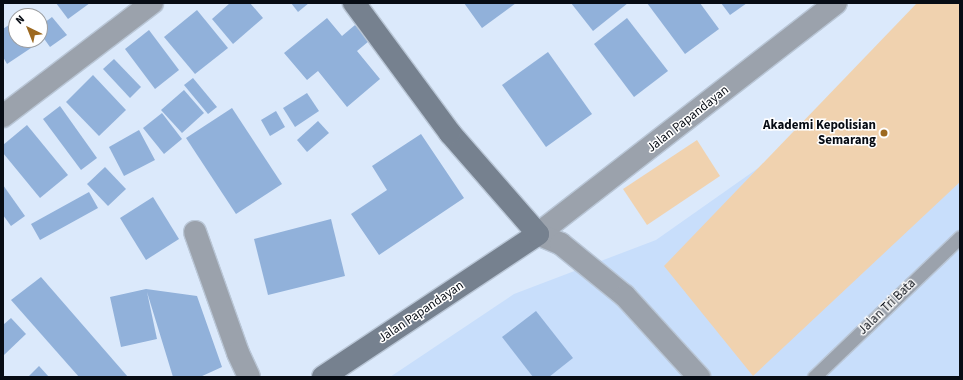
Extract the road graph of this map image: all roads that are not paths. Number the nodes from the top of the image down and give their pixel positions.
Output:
1 (152, 3) edge
2 (354, 3) edge
3 (836, 3) edge
4 (3, 116) edge
5 (195, 232) dead end
6 (538, 234) junction
7 (960, 237) edge
8 (249, 377) edge
9 (323, 377) edge
10 (699, 377) edge
11 (814, 377) edge

1 - 4 street
2 - 6 main road
3 - 6 street, Jalan Papandayan
5 - 8 street
6 - 9 main road, Jalan Papandayan
6 - 10 street
7 - 11 lane, Jalan Tri Bata

